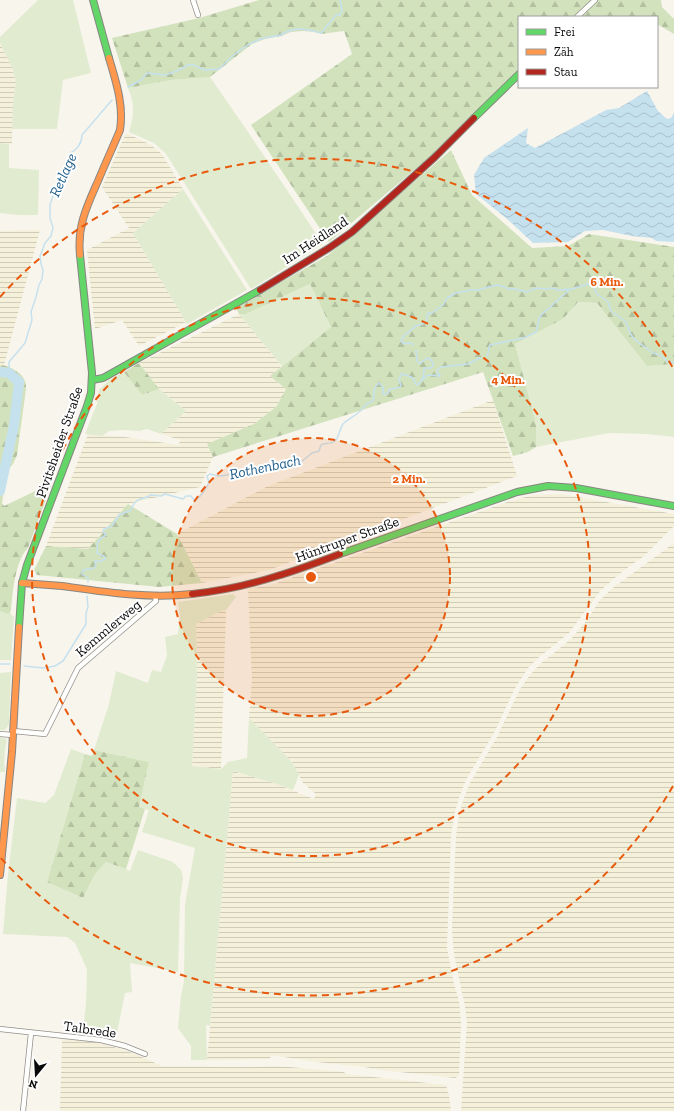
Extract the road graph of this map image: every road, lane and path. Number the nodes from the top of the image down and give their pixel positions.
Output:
1 (93, 0) edge
2 (193, 0) edge
3 (594, 0) edge
4 (198, 15) dead end
5 (578, 16) edge
6 (518, 75) edge
7 (92, 380) junction
8 (674, 506) edge
9 (22, 583) junction
10 (155, 596) junction
11 (13, 733) junction
12 (0, 734) edge
13 (0, 875) edge
14 (0, 1029) edge
15 (31, 1032) junction
16 (145, 1054) dead end
17 (23, 1111) edge

1 - 7 street, Pivitsheider Straße
2 - 4 street
3 - 5 street
6 - 7 street, Im Heidland
7 - 9 street, Pivitsheider Straße
8 - 10 street, Hüntruper Straße
9 - 10 street, Hüntruper Straße
9 - 11 street, Pivitsheider Straße
10 - 11 street, Kemmlerweg
11 - 12 street
11 - 13 street, Pivitsheider Straße
14 - 15 street, Talbrede
15 - 16 street, Talbrede
15 - 17 street

